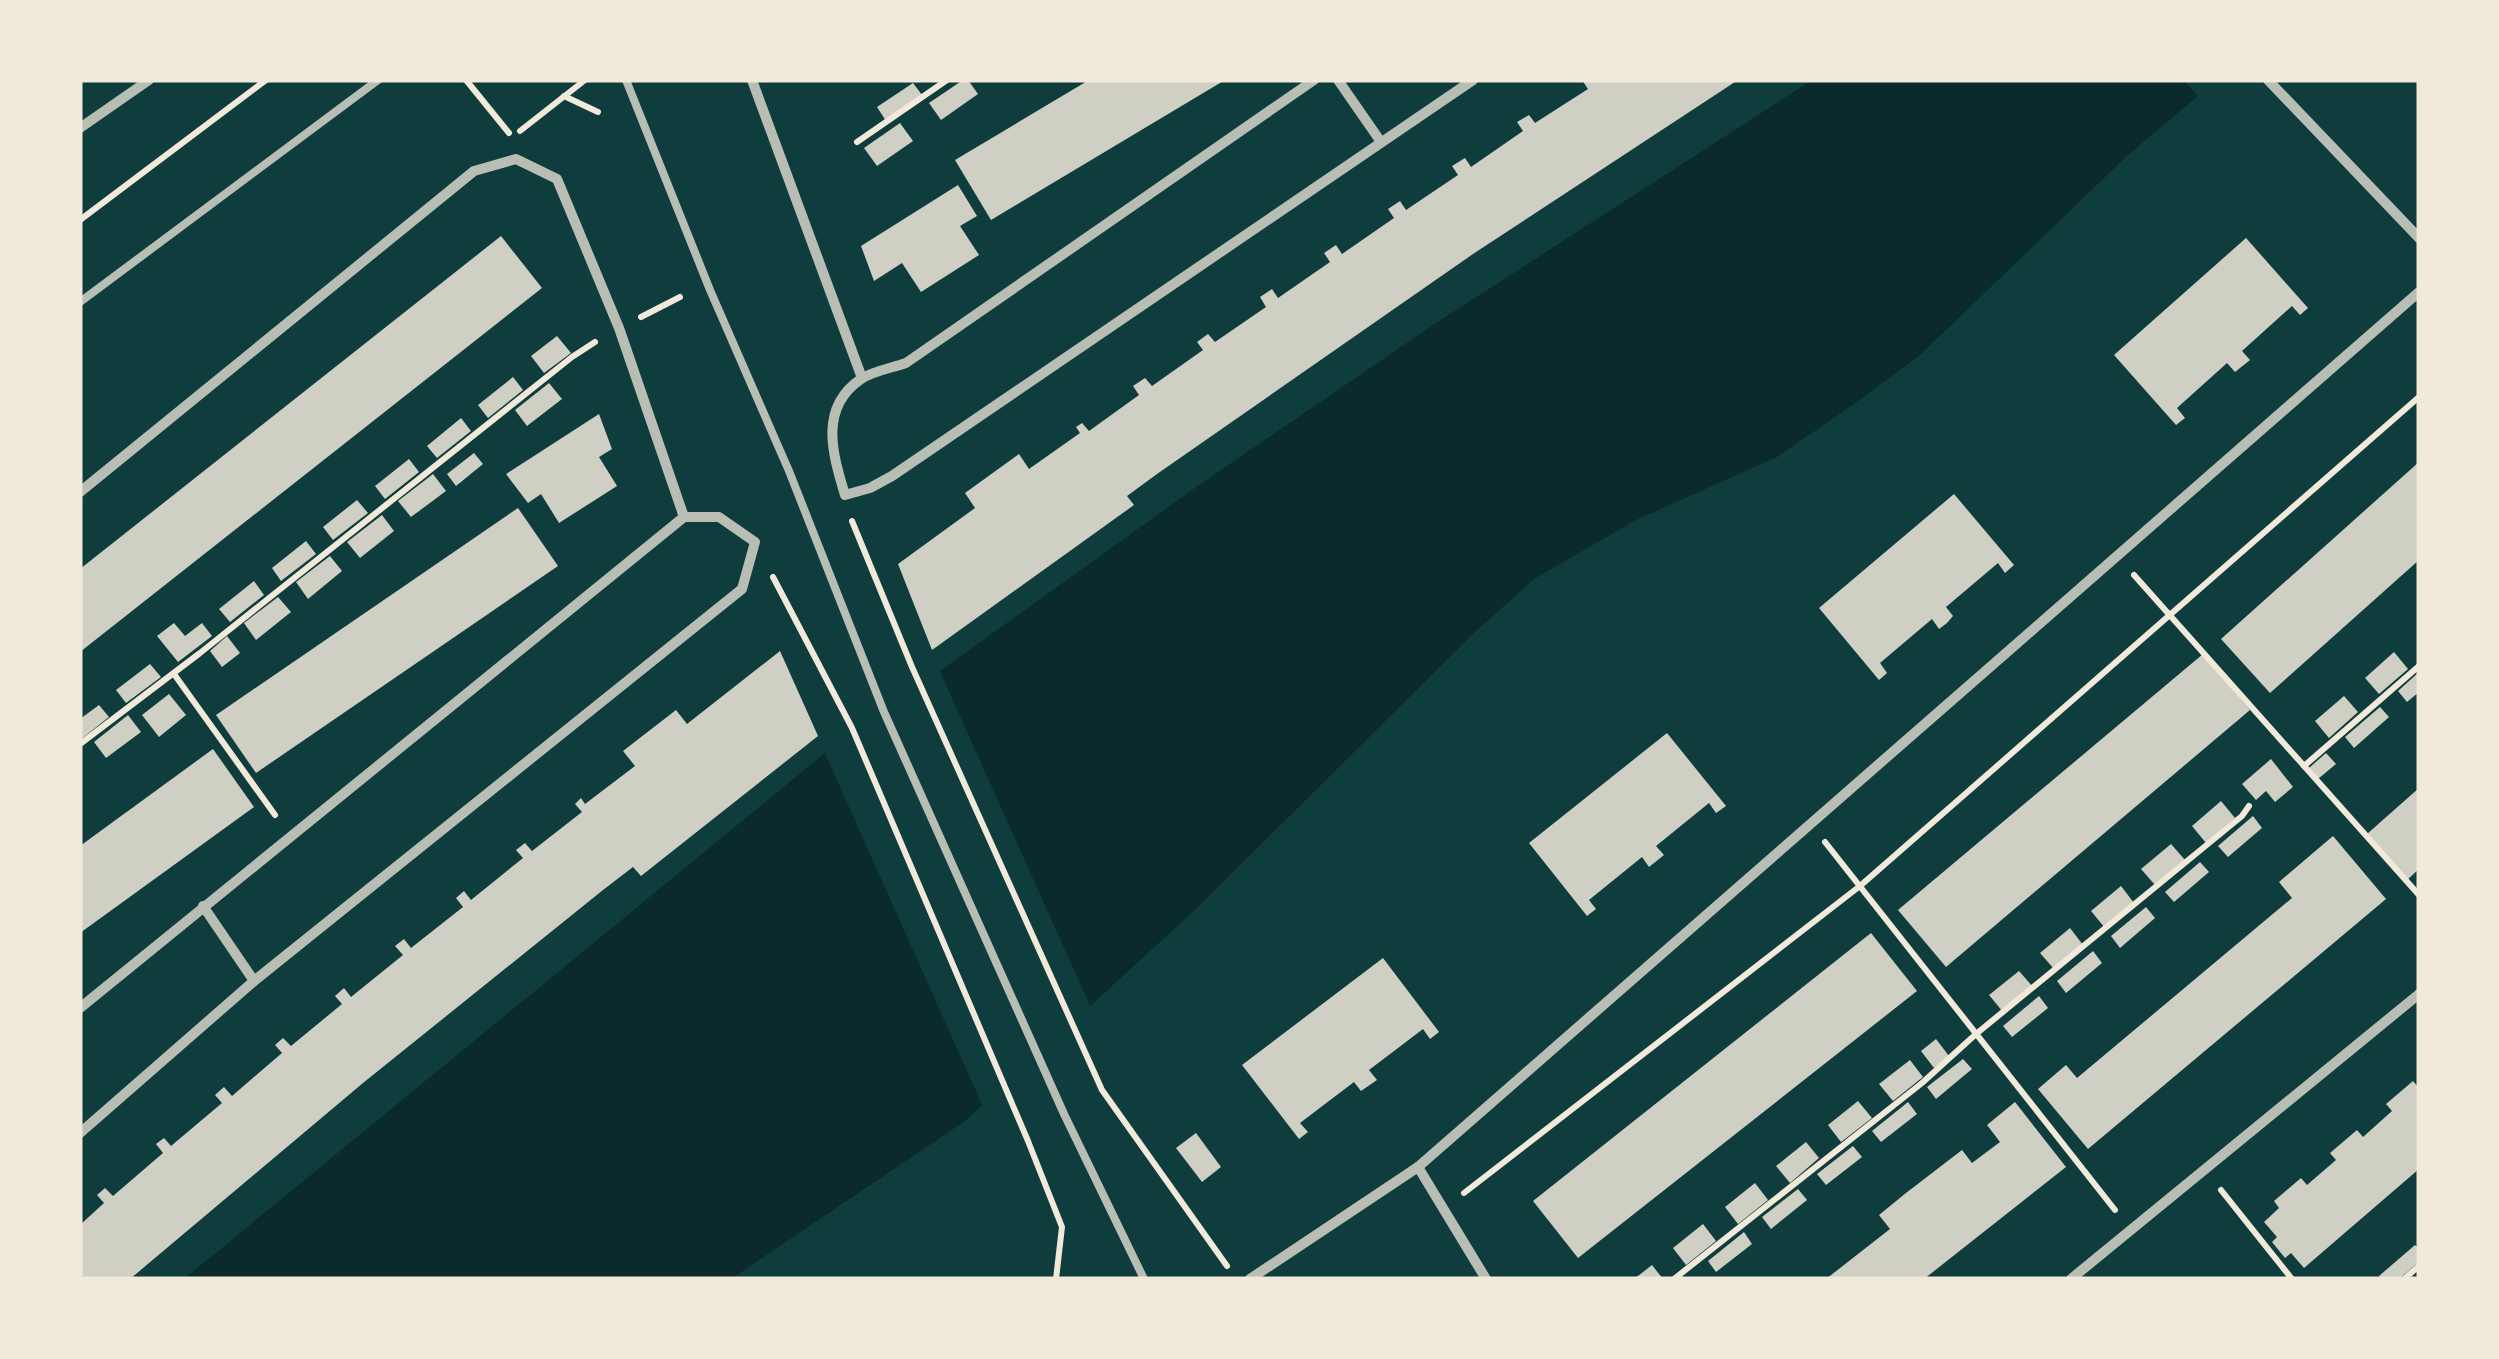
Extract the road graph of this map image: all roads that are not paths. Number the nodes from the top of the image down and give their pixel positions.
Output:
1 (149, 80) edge
2 (378, 80) edge
3 (626, 80) edge
4 (752, 80) edge
5 (1314, 80) edge
6 (1338, 80) edge
7 (1473, 80) edge
8 (2268, 80) edge
9 (80, 128) edge
10 (1381, 142) junction
11 (2419, 238) edge
12 (2419, 292) edge
13 (80, 302) edge
14 (862, 378) junction
15 (80, 492) edge
16 (684, 517) junction
17 (203, 906) junction
18 (254, 981) junction
19 (2419, 994) edge
20 (80, 1008) edge
21 (80, 1132) edge
22 (1418, 1167) junction
23 (1144, 1279) edge
24 (1250, 1279) edge
25 (1486, 1279) edge
26 (2071, 1279) edge

1 - 9 street
2 - 13 lane
3 - 23 lane
4 - 14 street
5 - 14 street
6 - 10 street
7 - 10 street
8 - 11 street
10 - 14 street
12 - 22 street
15 - 16 street
16 - 17 street
16 - 18 street
17 - 18 street
17 - 20 street
18 - 21 street
19 - 26 street
22 - 24 street
22 - 25 street

